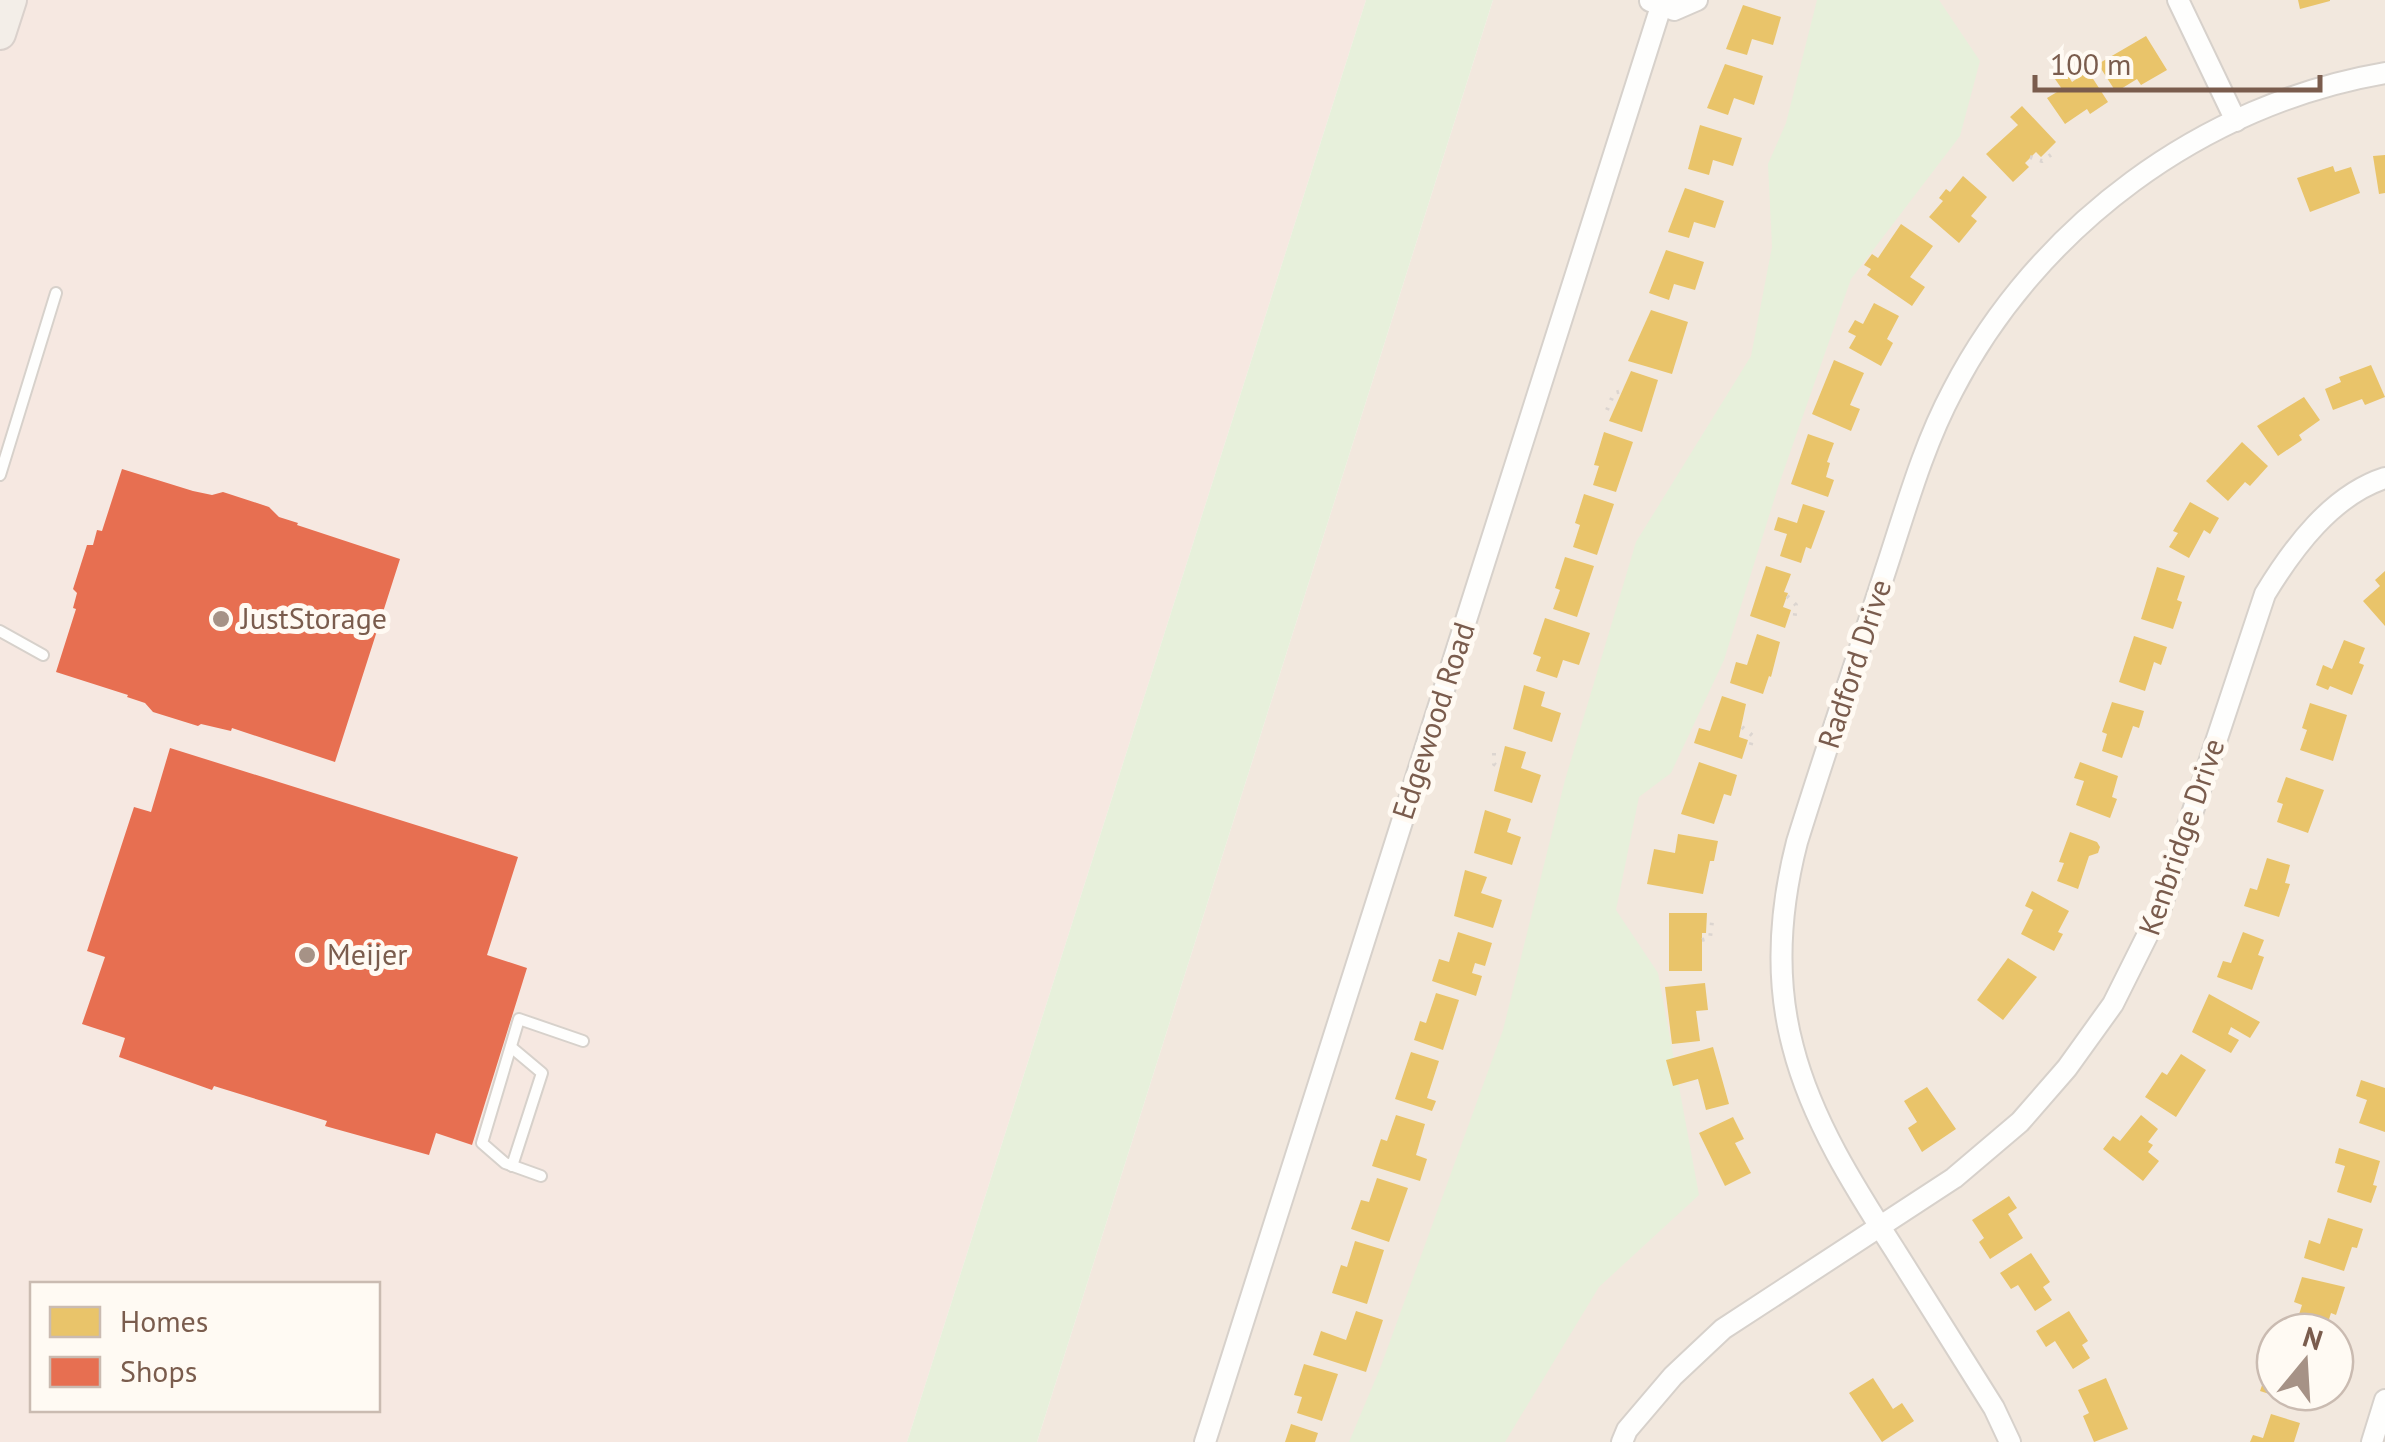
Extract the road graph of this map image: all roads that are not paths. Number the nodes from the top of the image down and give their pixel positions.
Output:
1 (11, 0) edge
2 (1697, 0) edge
3 (2178, 0) edge
4 (1657, 2) edge
5 (0, 34) edge
6 (2385, 73) edge
7 (2236, 121) junction
8 (56, 293) dead end
9 (0, 475) edge
10 (2385, 478) edge
11 (0, 631) edge
12 (42, 655) dead end
13 (582, 1041) dead end
14 (512, 1047) junction
15 (512, 1166) junction
16 (541, 1176) dead end
17 (1880, 1227) junction
18 (2385, 1400) edge
19 (1205, 1442) edge
20 (1622, 1442) edge
21 (2010, 1442) edge
22 (2372, 1442) edge

1 - 5 main road
2 - 4 street
3 - 7 street
4 - 19 street, Edgewood Road
6 - 7 street, Radford Drive
7 - 17 street, Radford Drive
8 - 9 lane
10 - 17 street, Kenbridge Drive
11 - 12 lane
13 - 14 lane
14 - 15 lane
14 - 15 lane
15 - 16 lane
17 - 20 street, Kenbridge Drive
17 - 21 street, Radford Drive
18 - 22 street

